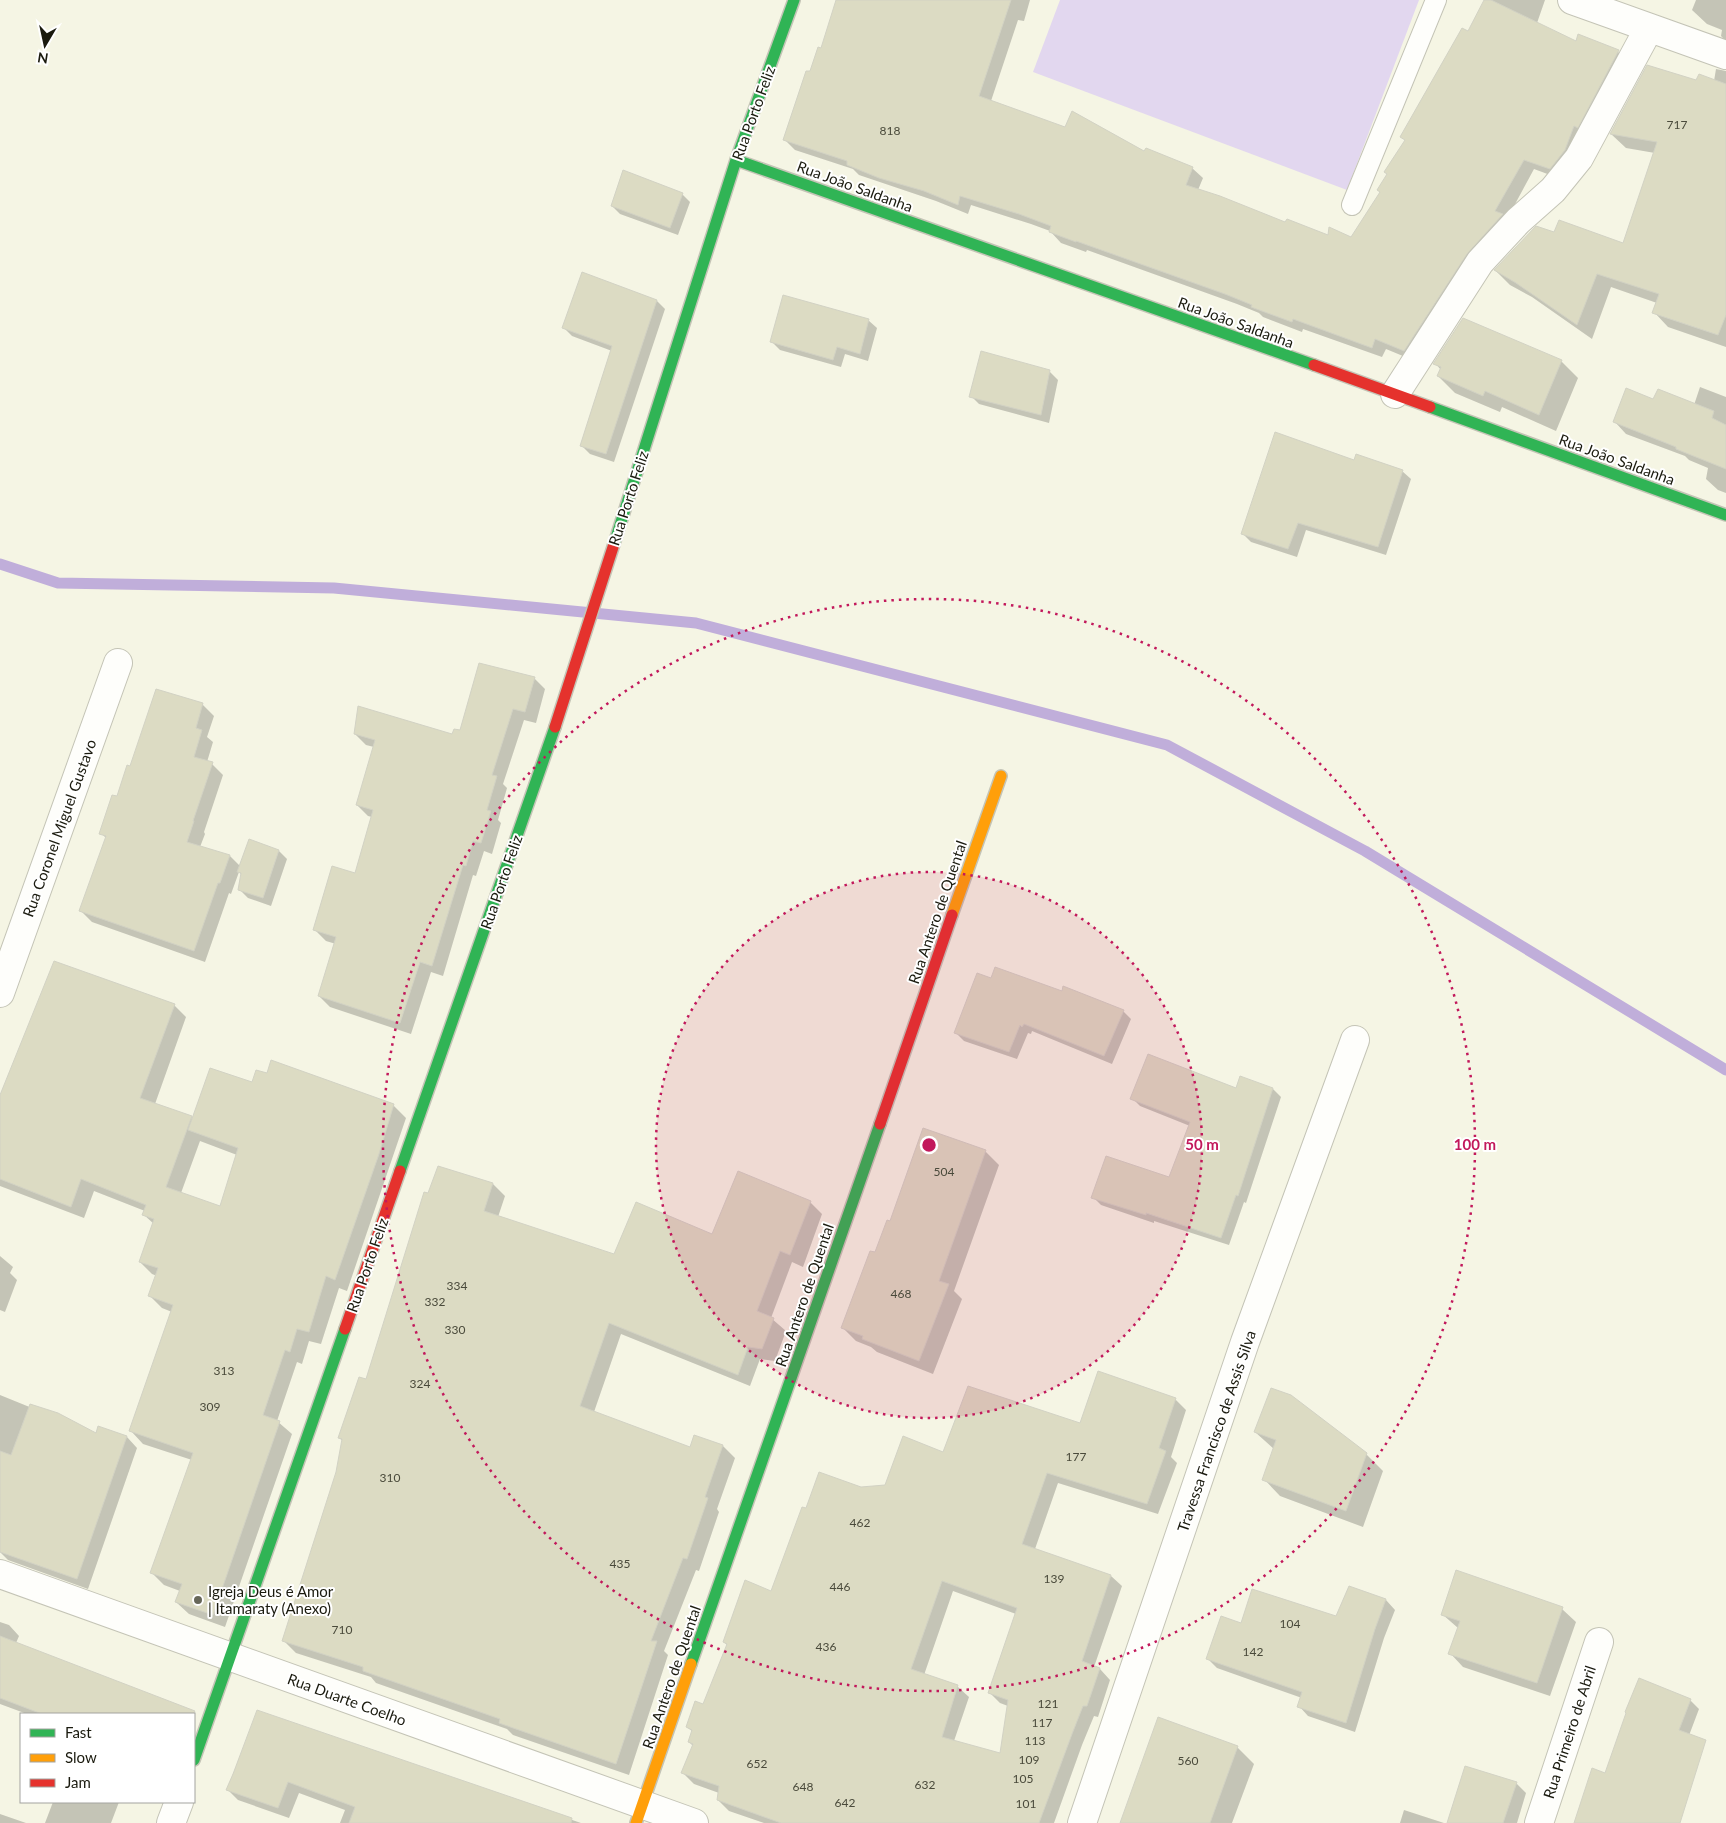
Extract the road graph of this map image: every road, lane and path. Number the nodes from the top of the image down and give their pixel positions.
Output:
1 (794, 0) edge
2 (1436, 0) edge
3 (1572, 0) edge
4 (1649, 28) junction
5 (1726, 55) edge
6 (736, 160) junction
7 (1352, 205) dead end
8 (1395, 394) junction
9 (1726, 515) edge
10 (118, 663) dead end
11 (1001, 776) dead end
12 (0, 993) edge
13 (1355, 1040) dead end
14 (0, 1574) edge
15 (1599, 1642) dead end
16 (230, 1657) junction
17 (195, 1757) edge
18 (179, 1803) edge
19 (639, 1814) edge
20 (171, 1823) edge
21 (694, 1823) edge
22 (1082, 1823) edge
23 (1539, 1823) edge

1 - 6 street, Rua Porto Feliz
2 - 7 lane
3 - 4 street
4 - 5 street
4 - 8 street
6 - 8 street, Rua João Saldanha
6 - 16 street, Rua Porto Feliz
8 - 9 street, Rua João Saldanha
10 - 12 street, Rua Coronel Miguel Gustavo
11 - 19 street, Rua Antero de Quental
13 - 22 street, Travessa Francisco de Assis Silva
14 - 16 street, Rua Duarte Coelho
15 - 23 street, Rua Primeiro de Abril
16 - 17 street, Rua Porto Feliz
16 - 19 street, Rua Duarte Coelho
18 - 20 street
19 - 21 street, Rua Duarte Coelho

